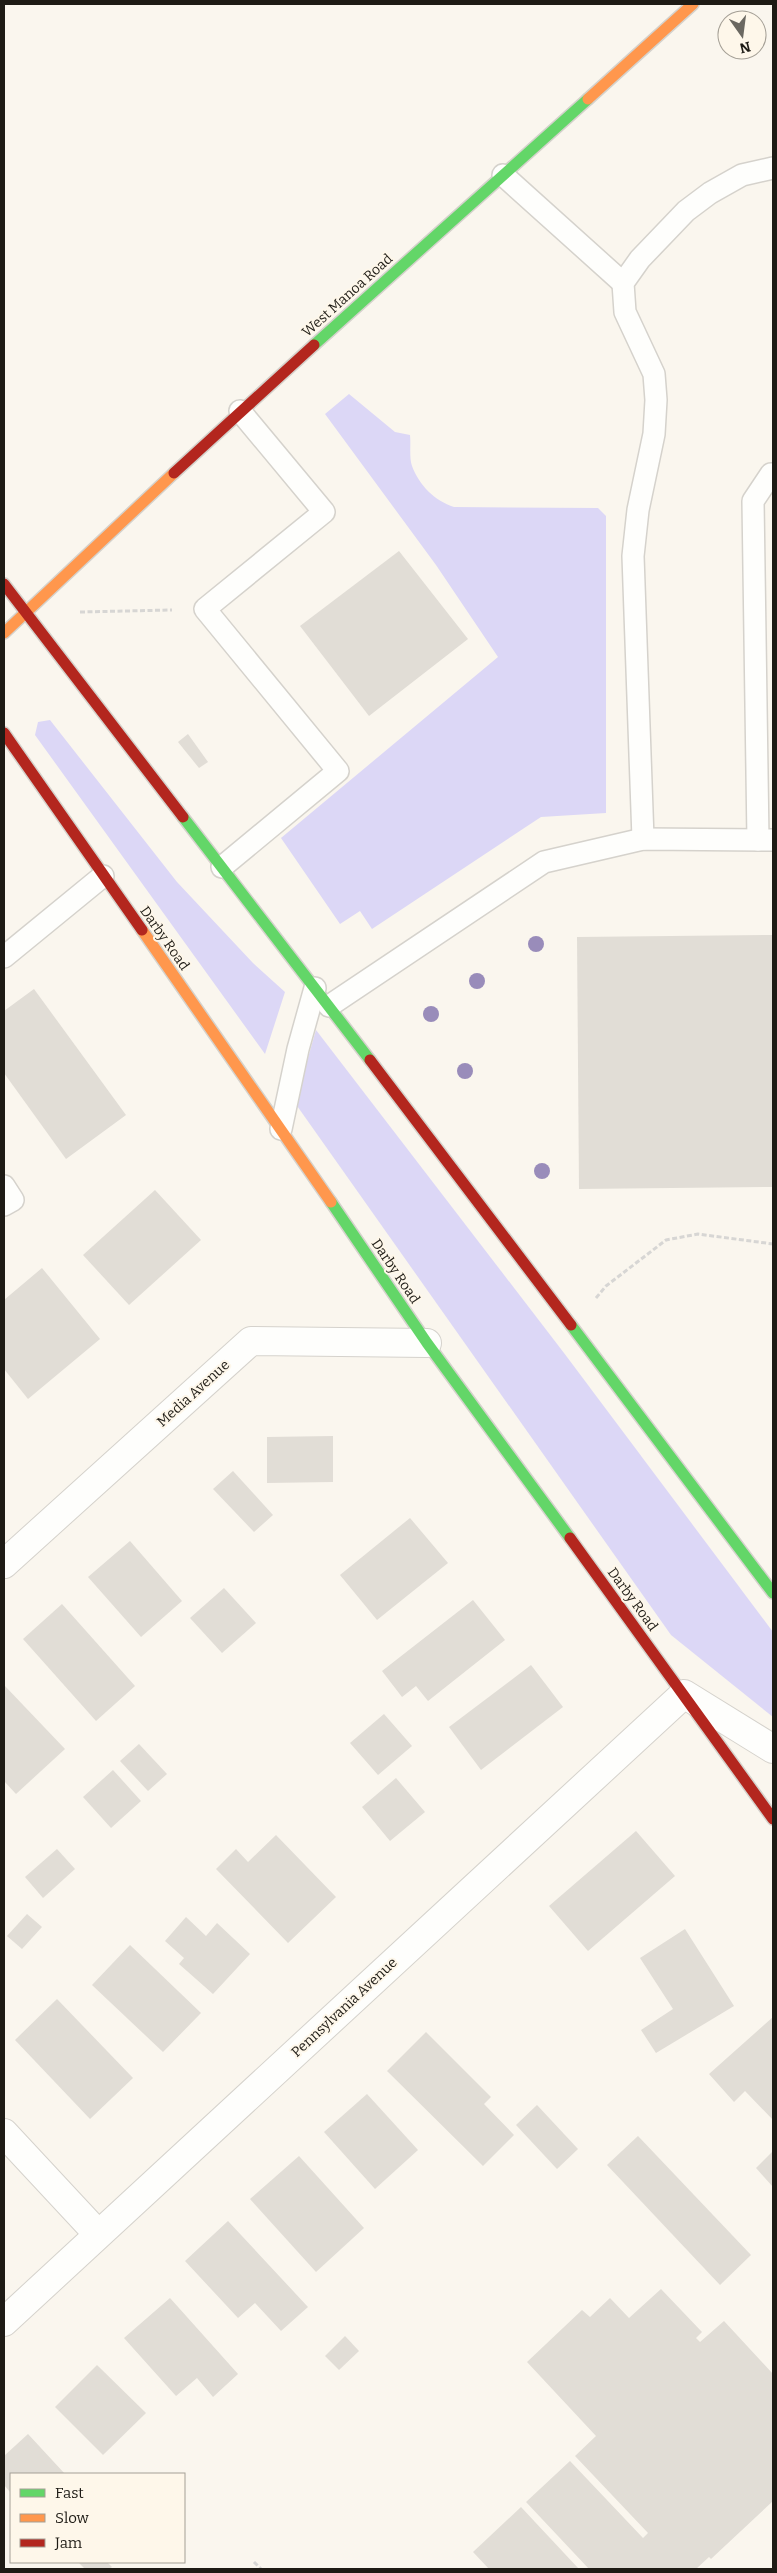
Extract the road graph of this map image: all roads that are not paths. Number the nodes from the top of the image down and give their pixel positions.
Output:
1 (693, 4) edge
2 (773, 168) edge
3 (503, 175) junction
4 (623, 283) junction
5 (240, 411) junction
6 (773, 474) edge
7 (4, 584) edge
8 (26, 613) junction
9 (4, 633) edge
10 (4, 732) edge
11 (643, 839) junction
12 (766, 840) edge
13 (222, 867) junction
14 (103, 876) junction
15 (4, 957) edge
16 (315, 988) junction
17 (329, 1006) junction
18 (281, 1129) junction
19 (4, 1186) edge
20 (4, 1205) edge
21 (427, 1343) junction
22 (4, 1564) edge
23 (773, 1593) edge
24 (684, 1694) junction
25 (773, 1749) edge
26 (773, 1819) edge
27 (4, 2133) edge
28 (98, 2234) junction
29 (4, 2322) edge

1 - 3 main road, West Manoa Road
2 - 4 lane
3 - 4 lane
3 - 5 main road, West Manoa Road
4 - 11 lane
5 - 8 main road, West Manoa Road
5 - 13 lane
6 - 12 lane
7 - 8 main road
8 - 9 main road, West Manoa Road
8 - 13 main road
10 - 14 main road, Darby Road
11 - 12 lane
11 - 17 lane
13 - 16 main road
14 - 15 lane
14 - 18 main road, Darby Road
16 - 17 main road
16 - 18 lane
17 - 23 main road
18 - 21 main road, Darby Road
19 - 20 lane
21 - 22 street, Media Avenue
21 - 24 main road, Darby Road
24 - 25 street
24 - 26 main road, Darby Road
24 - 28 street, Pennsylvania Avenue
27 - 28 street
28 - 29 street, Pennsylvania Avenue

